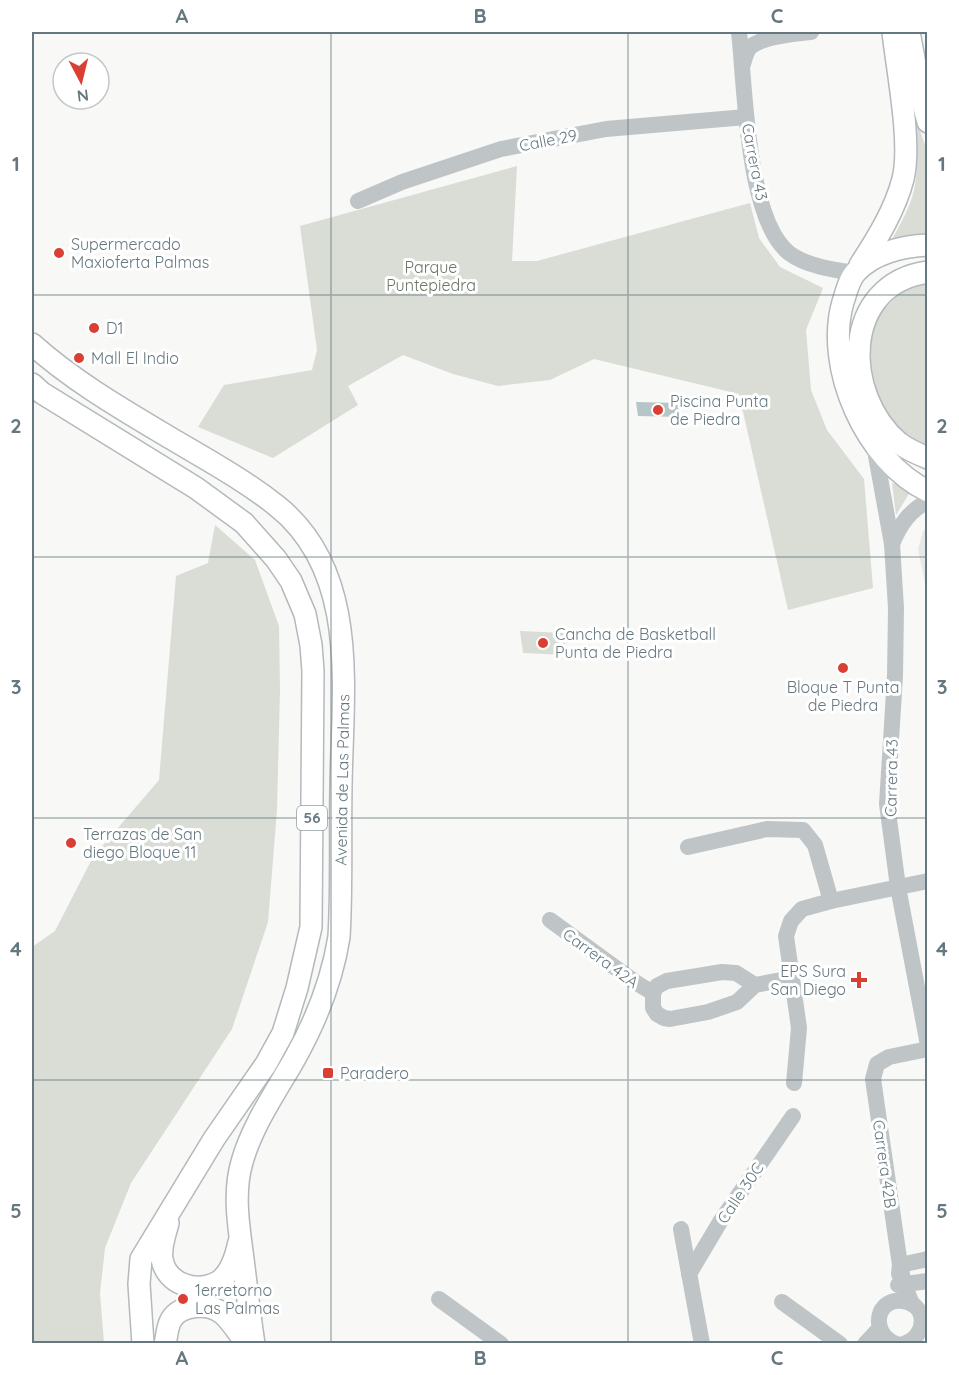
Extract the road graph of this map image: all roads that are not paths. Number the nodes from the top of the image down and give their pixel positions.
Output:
1 (739, 32) edge
2 (811, 32) edge
3 (893, 32) edge
4 (909, 32) edge
5 (770, 34) edge
6 (743, 64) junction
7 (746, 117) junction
8 (927, 122) edge
9 (358, 201) dead end
10 (927, 245) edge
11 (927, 272) edge
12 (855, 273) junction
13 (32, 344) edge
14 (32, 384) edge
15 (873, 441) junction
16 (927, 458) edge
17 (927, 474) edge
18 (927, 492) edge
19 (927, 501) edge
20 (892, 544) junction
21 (688, 847) dead end
22 (927, 881) edge
23 (898, 887) junction
24 (831, 901) junction
25 (550, 920) dead end
26 (792, 978) junction
27 (755, 985) junction
28 (654, 993) junction
29 (927, 1047) edge
30 (794, 1083) dead end
31 (793, 1116) dead end
32 (172, 1210) junction
33 (681, 1229) dead end
34 (240, 1233) junction
35 (927, 1259) edge
36 (900, 1265) junction
37 (689, 1274) junction
38 (927, 1281) edge
39 (903, 1293) junction
40 (439, 1299) dead end
41 (782, 1302) dead end
42 (920, 1338) edge
43 (889, 1340) edge
44 (143, 1344) edge
45 (165, 1344) edge
46 (247, 1344) edge
47 (254, 1344) edge
48 (501, 1344) edge
49 (702, 1344) edge
50 (840, 1344) edge
51 (866, 1344) edge

1 - 6 street, Carrera 43
2 - 5 street
3 - 12 main road
4 - 8 main road
5 - 6 street
6 - 7 street, Carrera 43
7 - 9 street, Calle 29
7 - 12 street, Carrera 43
10 - 12 main road
11 - 16 main road
12 - 15 main road
13 - 34 main road, Avenida de Las Palmas / 56
14 - 32 main road, Avenida de Las Palmas / 56
15 - 17 main road
15 - 18 main road
15 - 20 street, Carrera 43
19 - 20 street
20 - 23 street, Carrera 43
21 - 24 street
22 - 23 street
23 - 24 street
23 - 29 street, Carrera 43
24 - 26 street
25 - 28 street, Carrera 42A
26 - 27 street, Carrera 42A
26 - 30 street
27 - 28 street, Carrera 42A
27 - 28 street, Carrera 42A
29 - 36 street, Carrera 42B
31 - 37 street, Calle 30C
32 - 34 main road
32 - 44 main road, Avenida de Las Palmas / 56
33 - 37 street
34 - 47 main road, Avenida de Las Palmas / 56
35 - 36 street
36 - 39 street, Carrera 42B
37 - 49 street
38 - 39 street
39 - 42 street
39 - 43 street
40 - 48 street
41 - 50 street
42 - 43 street
43 - 51 street
45 - 46 main road

